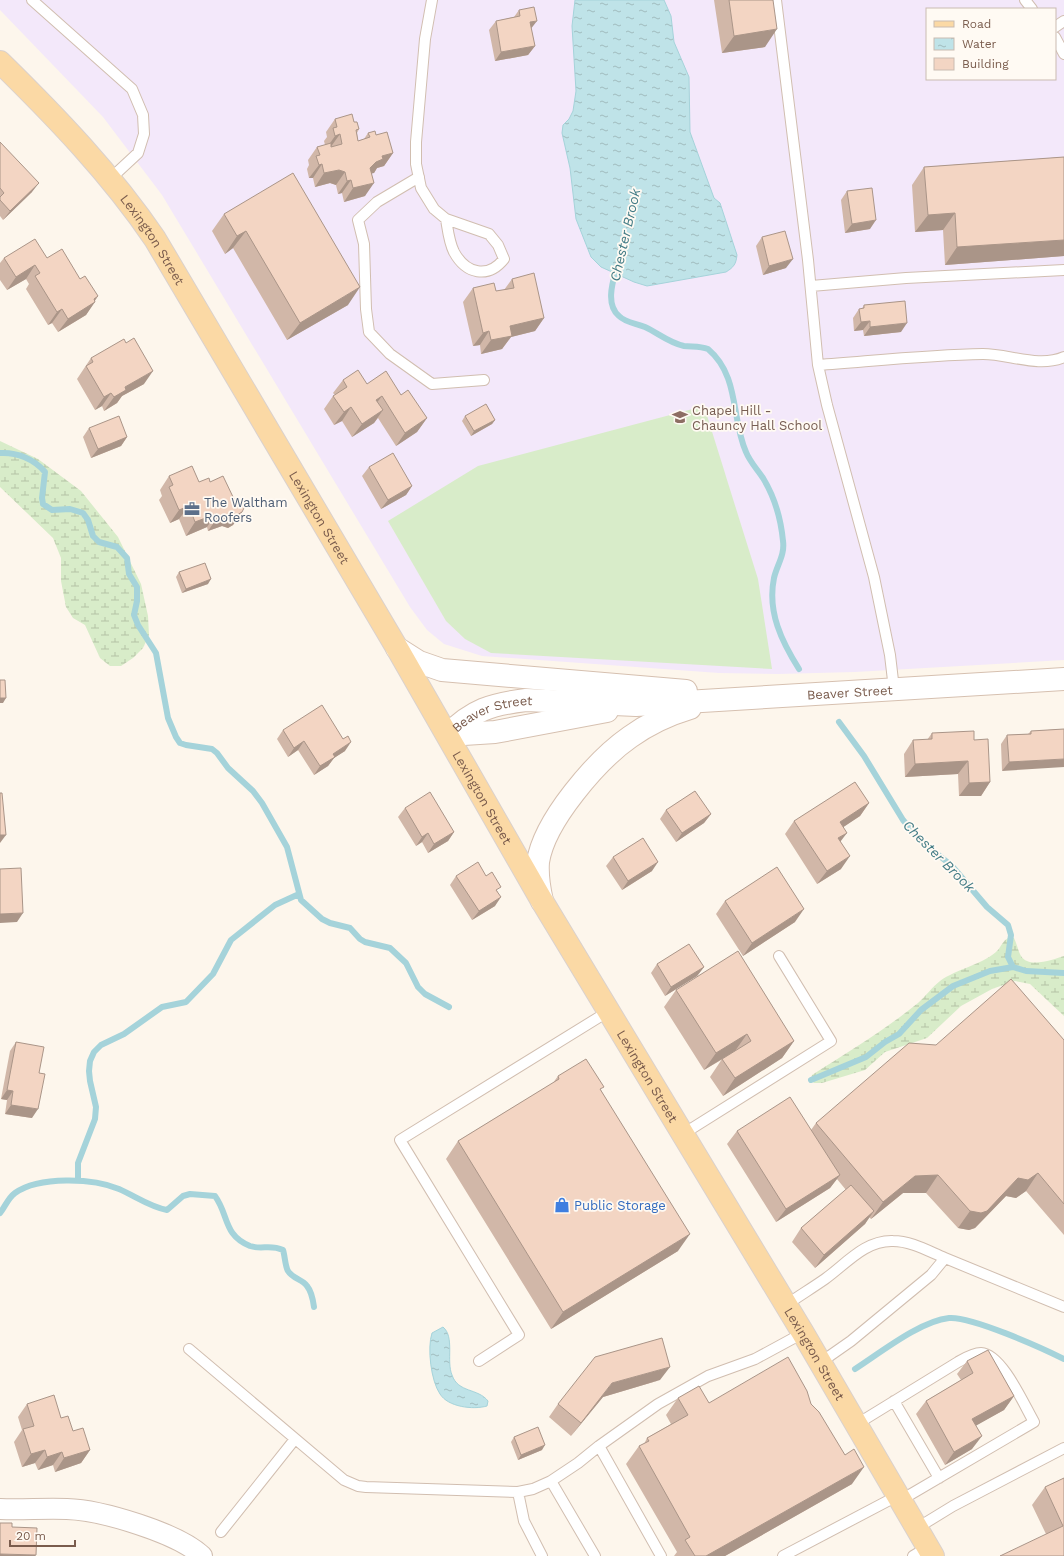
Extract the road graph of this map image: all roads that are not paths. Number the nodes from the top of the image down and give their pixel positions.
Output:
1 (32, 0) edge
2 (432, 0) edge
3 (776, 0) edge
4 (1025, 0) edge
5 (1031, 8) edge
6 (1056, 39) edge
7 (1064, 54) edge
8 (0, 62) edge
9 (419, 177) junction
10 (110, 179) junction
11 (446, 219) junction
12 (1064, 270) edge
13 (811, 286) junction
14 (1064, 357) edge
15 (818, 365) junction
16 (484, 380) dead end
17 (397, 648) junction
18 (1064, 679) edge
19 (894, 690) junction
20 (763, 698) junction
21 (722, 700) junction
22 (448, 736) junction
23 (542, 901) junction
24 (779, 956) dead end
25 (609, 1012) junction
26 (683, 1134) junction
27 (945, 1258) junction
28 (786, 1304) junction
29 (1064, 1307) edge
30 (803, 1332) junction
31 (189, 1350) dead end
32 (478, 1361) dead end
33 (821, 1362) junction
34 (894, 1401) junction
35 (857, 1424) junction
36 (295, 1439) junction
37 (599, 1446) junction
38 (1064, 1448) edge
39 (939, 1478) junction
40 (551, 1481) junction
41 (518, 1492) junction
42 (900, 1498) junction
43 (0, 1509) edge
44 (917, 1528) junction
45 (221, 1532) dead end
46 (925, 1553) edge
47 (202, 1556) edge
48 (542, 1556) edge
49 (595, 1556) edge
50 (661, 1556) edge
51 (783, 1556) edge

1 - 10 lane
2 - 9 lane
3 - 13 lane
4 - 5 lane
6 - 7 lane
8 - 10 main road, Lexington Street
9 - 11 lane
9 - 16 lane
10 - 17 main road, Lexington Street
11 - 11 lane
12 - 13 lane
13 - 15 lane
14 - 15 lane
15 - 19 lane
17 - 20 main road
17 - 22 main road, Lexington Street
18 - 19 main road, Beaver Street
19 - 20 main road, Beaver Street
20 - 21 main road, Beaver Street
21 - 22 main road, Beaver Street
21 - 23 main road
22 - 23 main road, Lexington Street
23 - 25 main road, Lexington Street
24 - 26 lane
25 - 26 main road, Lexington Street
25 - 32 lane
26 - 28 main road, Lexington Street
27 - 28 lane
27 - 29 lane
27 - 33 lane
28 - 30 main road, Lexington Street
30 - 33 main road, Lexington Street
30 - 37 lane
31 - 36 lane
33 - 35 main road, Lexington Street
34 - 35 lane
34 - 39 lane
34 - 39 lane
35 - 42 main road, Lexington Street
36 - 41 lane
36 - 45 lane
37 - 40 lane
37 - 50 lane
38 - 44 lane
39 - 42 lane
40 - 41 lane
40 - 49 lane
41 - 48 lane
42 - 44 main road, Lexington Street
42 - 51 lane
43 - 47 street
44 - 46 main road, Lexington Street

